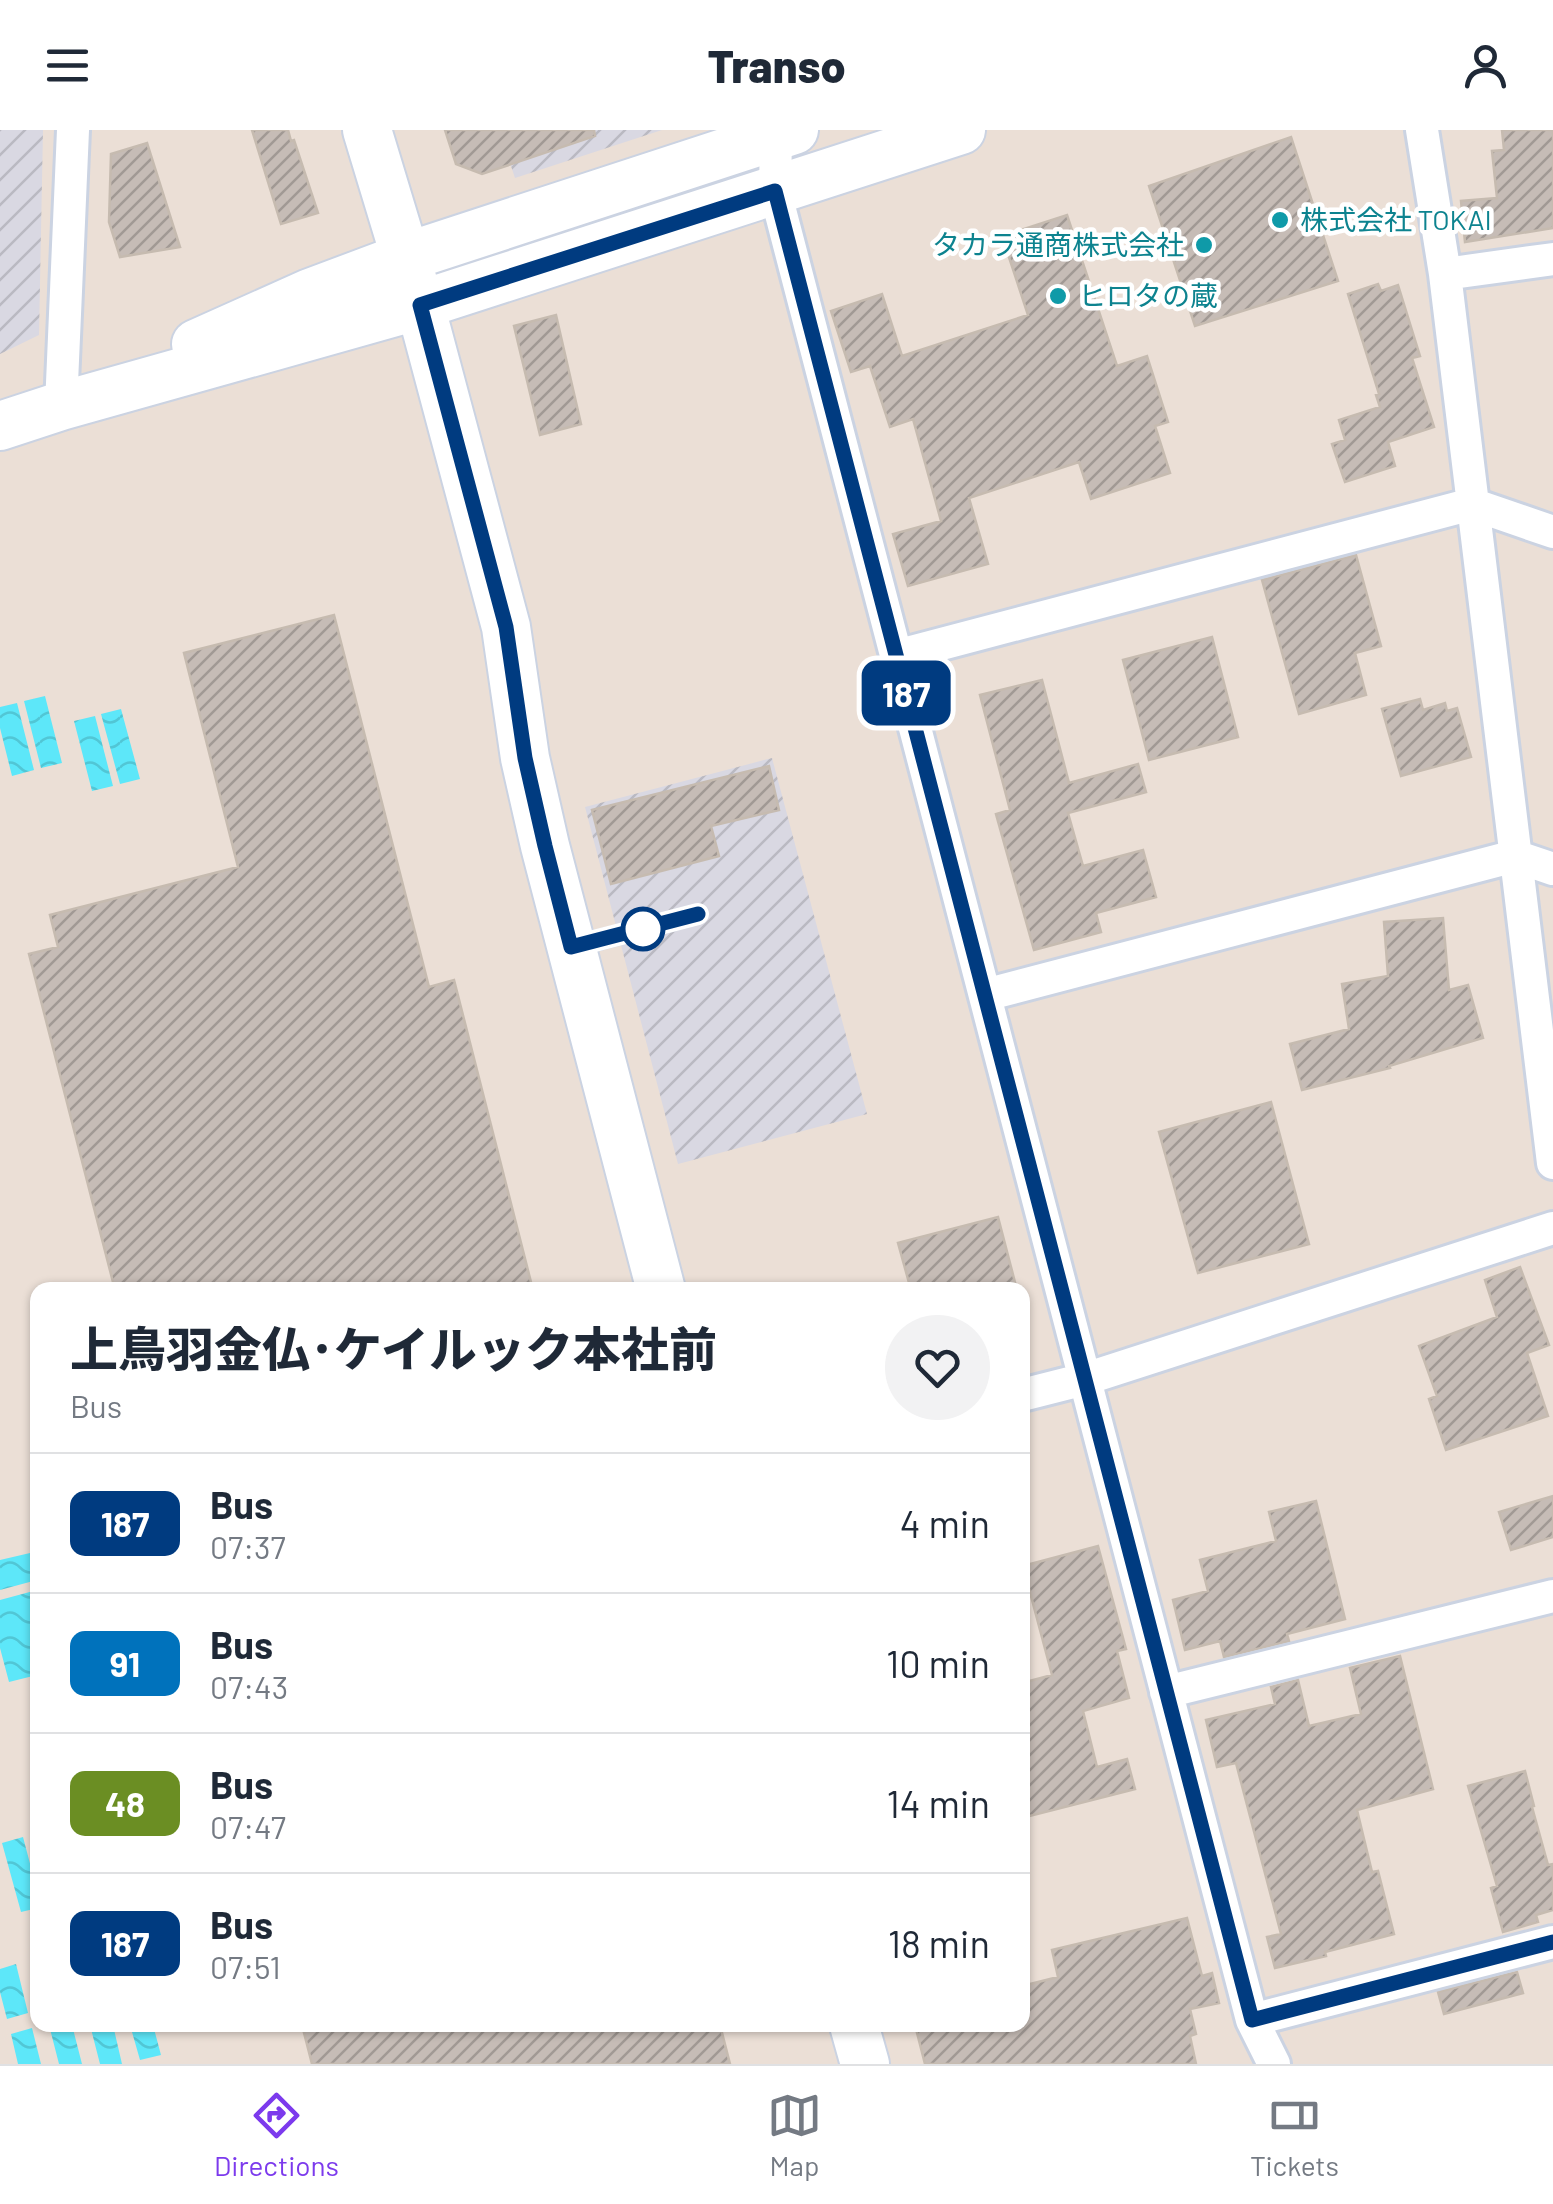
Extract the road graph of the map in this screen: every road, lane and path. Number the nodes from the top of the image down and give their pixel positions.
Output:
1 (73, 130) edge
2 (368, 130) edge
3 (961, 130) edge
4 (1422, 130) edge
5 (781, 132) edge
6 (775, 191) junction
7 (406, 257) junction
8 (1553, 260) edge
9 (1444, 274) junction
10 (420, 305) junction
11 (61, 406) junction
12 (0, 426) edge
13 (1472, 504) junction
14 (1553, 532) edge
15 (896, 656) junction
16 (1516, 856) junction
17 (1553, 868) edge
18 (698, 914) dead end
19 (571, 947) junction
20 (984, 995) junction
21 (1553, 1163) edge
22 (1553, 1228) edge
23 (659, 1282) edge
24 (1084, 1379) junction
25 (1030, 1393) edge
26 (1553, 1596) edge
27 (1166, 1692) junction
28 (1553, 1942) edge
29 (1252, 2020) junction
30 (856, 2032) edge
31 (865, 2064) edge
32 (1274, 2064) edge

1 - 11 street
2 - 7 street
3 - 6 street
4 - 9 street
5 - 6 street
5 - 7 street
6 - 10 street
6 - 15 street
7 - 10 street
7 - 11 street
8 - 9 street
9 - 13 street
10 - 11 street
10 - 19 street
11 - 12 street
13 - 14 street
13 - 15 street
13 - 16 street
15 - 20 street
16 - 17 street
16 - 20 street
16 - 21 street
18 - 19 lane
19 - 23 street
20 - 24 street
22 - 24 street
24 - 25 street
24 - 27 street
26 - 27 street
27 - 29 street
28 - 29 street
29 - 32 street
30 - 31 street

